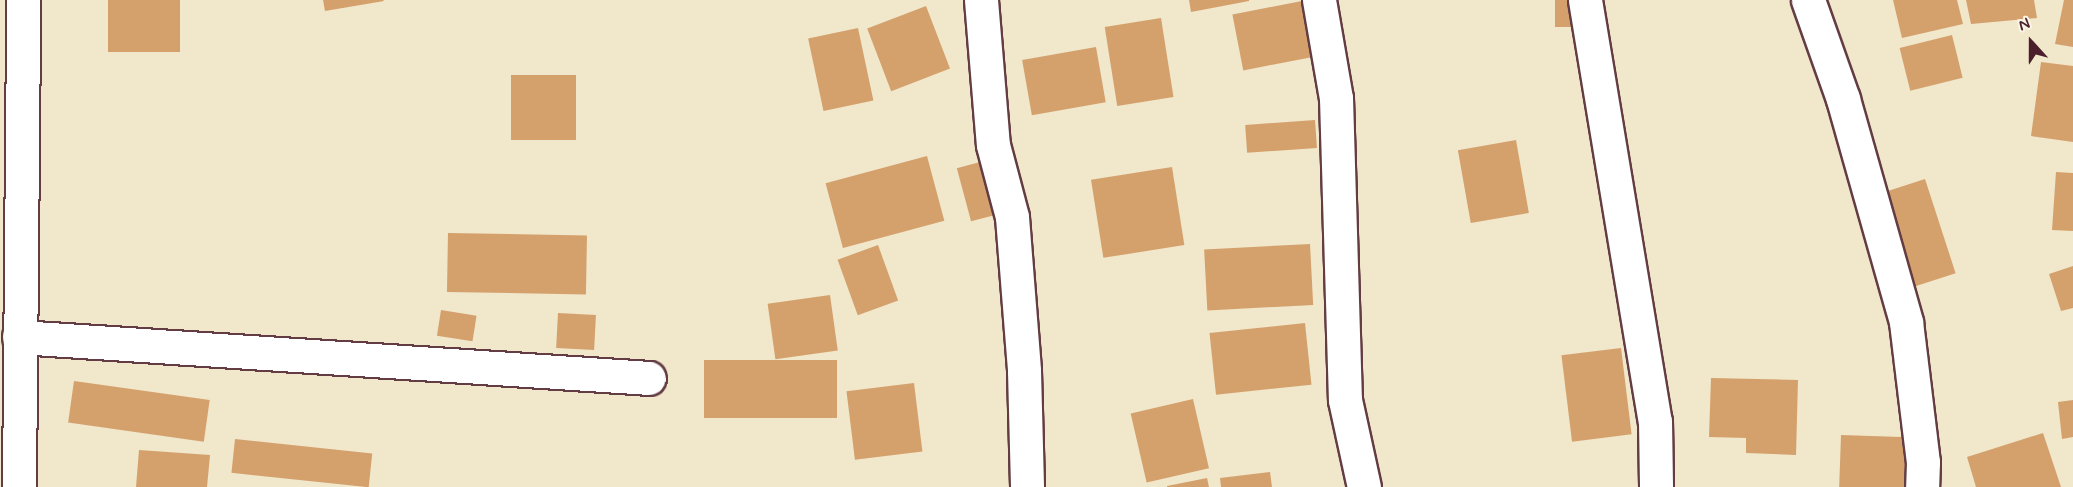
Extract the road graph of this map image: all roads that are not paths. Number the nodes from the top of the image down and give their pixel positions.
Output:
1 (23, 0) edge
2 (981, 0) edge
3 (1319, 0) edge
4 (1585, 0) edge
5 (1808, 0) edge
6 (19, 337) junction
7 (649, 378) dead end
8 (19, 487) edge
9 (1027, 487) edge
10 (1364, 487) edge
11 (1656, 487) edge
12 (1922, 487) edge

1 - 6 street
2 - 9 street
3 - 10 street
4 - 11 street
5 - 12 street
6 - 7 street
6 - 8 street

